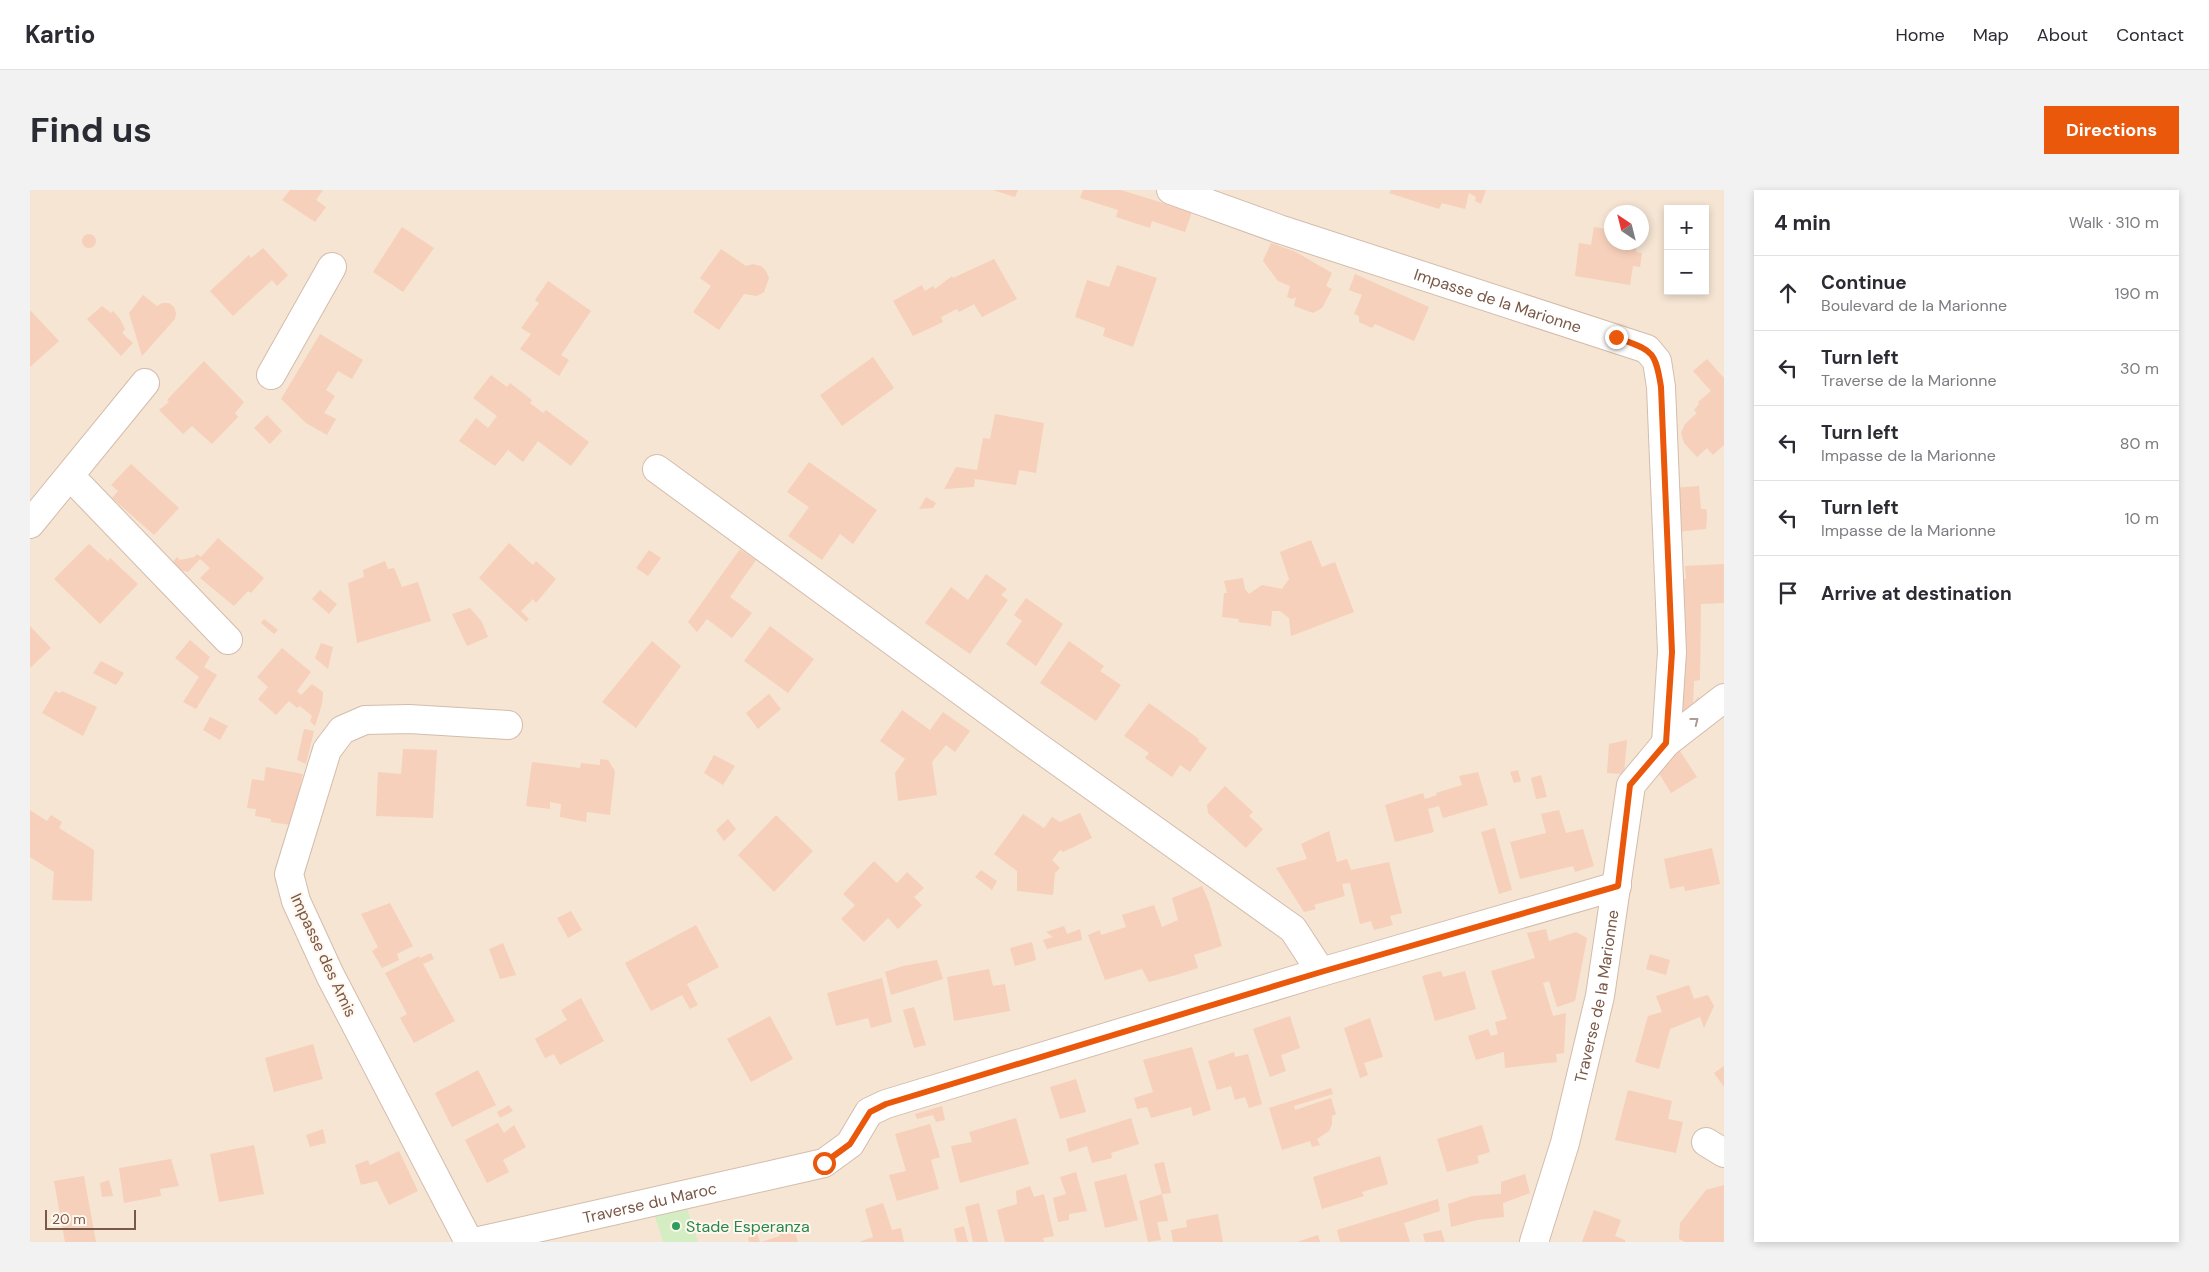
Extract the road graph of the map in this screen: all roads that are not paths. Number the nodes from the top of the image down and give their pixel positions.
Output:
1 (1171, 190) edge
2 (332, 267) dead end
3 (271, 375) dead end
4 (145, 383) dead end
5 (657, 469) dead end
6 (70, 476) junction
7 (30, 524) edge
8 (228, 640) dead end
9 (1724, 698) edge
10 (508, 726) dead end
11 (1666, 743) junction
12 (1618, 886) junction
13 (1321, 972) junction
14 (469, 1242) edge
15 (475, 1242) edge
16 (1534, 1242) edge

1 - 11 street, Impasse de la Marionne
2 - 3 street
4 - 6 street
5 - 13 street
6 - 7 street
6 - 8 street
11 -> 9 street, Traverse de la Marionne
10 - 14 street, Impasse des Amis
11 - 12 street, Traverse de la Marionne
12 - 13 street
12 - 16 street, Traverse de la Marionne
13 - 15 street, Traverse du Maroc

